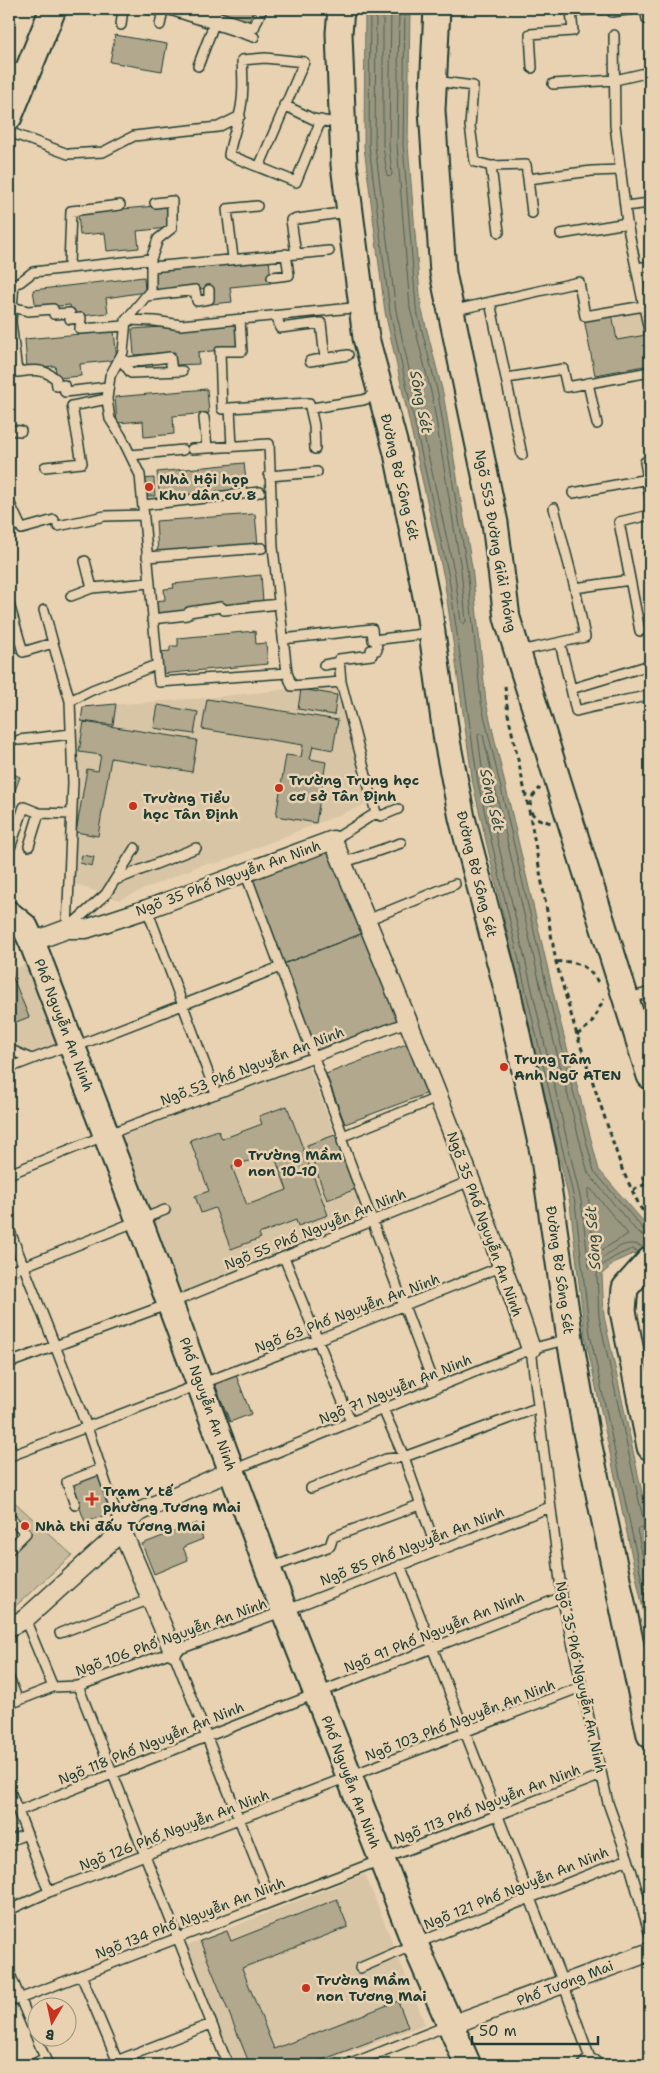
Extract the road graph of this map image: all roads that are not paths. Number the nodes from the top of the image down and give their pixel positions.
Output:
1 (54, 9) edge
2 (123, 9) edge
3 (149, 9) edge
4 (165, 9) edge
5 (194, 9) edge
6 (262, 9) edge
7 (341, 9) edge
8 (437, 9) edge
9 (601, 9) edge
10 (634, 9) edge
11 (645, 9) edge
12 (612, 12) dead end
13 (650, 18) edge
14 (214, 24) junction
15 (122, 25) dead end
16 (160, 25) dead end
17 (614, 35) dead end
18 (254, 37) dead end
19 (198, 66) dead end
20 (532, 68) dead end
21 (18, 70) edge
22 (650, 72) edge
23 (616, 80) junction
24 (434, 81) junction
25 (552, 84) dead end
26 (284, 105) junction
27 (240, 116) junction
28 (9, 117) edge
29 (332, 122) junction
30 (9, 132) edge
31 (491, 166) junction
32 (259, 167) junction
33 (621, 170) junction
34 (528, 179) junction
35 (155, 203) dead end
36 (650, 204) edge
37 (120, 205) dead end
38 (257, 206) dead end
39 (625, 206) junction
40 (350, 211) junction
41 (532, 213) dead end
42 (627, 223) junction
43 (499, 232) dead end
44 (561, 234) dead end
45 (329, 251) dead end
46 (291, 254) junction
47 (233, 258) junction
48 (151, 263) junction
49 (69, 266) junction
50 (650, 266) edge
51 (636, 268) junction
52 (272, 277) dead end
53 (11, 285) edge
54 (208, 290) dead end
55 (146, 296) junction
56 (490, 302) junction
57 (644, 306) junction
58 (12, 307) junction
59 (362, 307) junction
60 (450, 311) junction
61 (277, 316) junction
62 (649, 319) edge
63 (240, 320) junction
64 (125, 323) junction
65 (650, 336) edge
66 (348, 355) dead end
67 (120, 359) junction
68 (325, 359) junction
69 (310, 361) dead end
70 (172, 371) junction
71 (182, 371) dead end
72 (650, 372) edge
73 (507, 378) junction
74 (588, 384) junction
75 (108, 387) junction
76 (381, 394) junction
77 (106, 399) junction
78 (230, 408) junction
79 (312, 408) junction
80 (204, 418) dead end
81 (597, 424) dead end
82 (9, 430) edge
83 (21, 431) dead end
84 (207, 447) junction
85 (232, 447) junction
86 (315, 449) dead end
87 (131, 455) junction
88 (522, 455) dead end
89 (645, 462) dead end
90 (45, 467) dead end
91 (317, 472) dead end
92 (269, 476) junction
93 (646, 479) junction
94 (260, 492) dead end
95 (573, 493) dead end
96 (650, 496) edge
97 (9, 505) edge
98 (143, 505) junction
99 (554, 508) dead end
100 (144, 515) junction
101 (650, 515) edge
102 (19, 523) junction
103 (9, 528) edge
104 (262, 548) dead end
105 (147, 557) junction
106 (85, 561) dead end
107 (630, 580) junction
108 (149, 584) junction
109 (92, 588) junction
110 (575, 588) junction
111 (71, 596) dead end
112 (9, 604) edge
113 (279, 604) junction
114 (44, 610) dead end
115 (152, 618) junction
116 (640, 631) dead end
117 (432, 633) junction
118 (283, 639) junction
119 (376, 640) junction
120 (560, 643) junction
121 (53, 644) junction
122 (516, 651) junction
123 (339, 662) junction
124 (156, 664) junction
125 (324, 664) dead end
126 (650, 665) edge
127 (288, 673) junction
128 (341, 682) junction
129 (571, 689) junction
130 (650, 695) edge
131 (70, 701) junction
132 (71, 734) junction
133 (19, 740) dead end
134 (398, 809) dead end
135 (39, 813) junction
136 (376, 813) junction
137 (71, 814) junction
138 (333, 840) junction
139 (401, 843) dead end
140 (29, 846) dead end
141 (135, 848) dead end
142 (196, 848) dead end
143 (9, 851) edge
144 (342, 863) junction
145 (245, 872) junction
146 (118, 878) junction
147 (454, 884) dead end
148 (147, 909) junction
149 (9, 914) edge
150 (366, 920) junction
151 (67, 929) junction
152 (32, 942) junction
153 (280, 967) junction
154 (650, 992) edge
155 (626, 999) junction
156 (183, 1005) junction
157 (408, 1022) junction
158 (72, 1046) junction
159 (9, 1049) edge
160 (313, 1057) junction
161 (31, 1059) junction
162 (9, 1068) edge
163 (650, 1076) edge
164 (216, 1094) junction
165 (437, 1098) junction
166 (106, 1135) junction
167 (342, 1136) junction
168 (9, 1174) edge
169 (470, 1181) junction
170 (165, 1210) dead end
171 (139, 1220) junction
172 (372, 1220) junction
173 (9, 1229) edge
174 (284, 1257) junction
175 (23, 1266) junction
176 (503, 1266) junction
177 (9, 1272) edge
178 (646, 1272) edge
179 (170, 1303) junction
180 (404, 1306) junction
181 (570, 1339) junction
182 (318, 1340) junction
183 (55, 1345) junction
184 (531, 1349) junction
185 (9, 1363) edge
186 (201, 1385) junction
187 (435, 1388) junction
188 (537, 1408) junction
189 (383, 1409) junction
190 (351, 1422) junction
191 (88, 1427) junction
192 (9, 1445) edge
193 (650, 1447) edge
194 (404, 1457) junction
195 (101, 1469) junction
196 (233, 1470) junction
197 (311, 1488) dead end
198 (75, 1505) dead end
199 (419, 1505) junction
200 (550, 1507) junction
201 (9, 1517) edge
202 (122, 1531) junction
203 (9, 1550) edge
204 (437, 1551) junction
205 (400, 1565) junction
206 (268, 1569) junction
207 (562, 1597) junction
208 (151, 1599) junction
209 (284, 1610) junction
210 (25, 1619) junction
211 (9, 1627) edge
212 (60, 1633) dead end
213 (432, 1648) junction
214 (173, 1651) junction
215 (9, 1678) edge
216 (78, 1686) junction
217 (53, 1687) junction
218 (581, 1687) junction
219 (316, 1692) junction
220 (13, 1703) edge
221 (464, 1732) junction
222 (650, 1735) edge
223 (206, 1736) junction
224 (112, 1772) junction
225 (602, 1775) junction
226 (350, 1778) junction
227 (9, 1789) edge
228 (18, 1811) junction
229 (497, 1816) junction
230 (240, 1820) junction
231 (27, 1834) junction
232 (9, 1841) edge
233 (145, 1856) junction
234 (628, 1858) junction
235 (382, 1859) junction
236 (49, 1892) junction
237 (530, 1898) junction
238 (271, 1900) junction
239 (9, 1910) edge
240 (650, 1935) edge
241 (178, 1938) junction
242 (415, 1944) junction
243 (650, 1952) edge
244 (360, 1968) dead end
245 (9, 1972) edge
246 (81, 1975) junction
247 (563, 1983) junction
248 (19, 1998) junction
249 (9, 2000) edge
250 (211, 2024) junction
251 (451, 2024) junction
252 (47, 2062) edge
253 (118, 2063) edge
254 (590, 2064) edge
255 (32, 2065) edge
256 (106, 2065) edge
257 (228, 2065) edge
258 (348, 2065) edge
259 (468, 2065) edge

1 - 21 street
2 - 15 lane
3 - 4 lane
4 - 14 lane
4 - 16 lane
5 - 6 lane
7 - 29 street, Đường Bờ Sông Sét
8 - 24 street, Ngõ 553 Đường Giải Phóng
9 - 20 lane
10 - 12 lane
11 - 13 lane
14 - 18 lane
14 - 19 lane
17 - 23 lane
21 - 28 street
22 - 23 lane
23 - 25 lane
23 - 33 lane
24 - 31 lane
24 - 60 street, Ngõ 553 Đường Giải Phóng
26 - 27 lane
26 - 29 lane
26 - 32 lane
27 - 30 lane
27 - 32 lane
29 - 32 lane
29 - 40 street, Đường Bờ Sông Sét
31 - 34 lane
31 - 43 lane
33 - 34 lane
33 - 39 lane
34 - 41 lane
35 - 48 lane
36 - 39 lane
37 - 49 lane
38 - 47 lane
39 - 42 lane
40 - 46 lane
40 - 59 street, Đường Bờ Sông Sét
42 - 44 lane
42 - 51 lane
45 - 46 lane
46 - 47 lane
46 - 52 lane
47 - 48 lane
48 - 49 lane
48 - 55 lane
49 - 53 lane
50 - 51 lane
51 - 57 lane
53 - 58 lane
54 - 55 lane
55 - 64 lane
56 - 57 lane
56 - 60 lane
56 - 73 lane
57 - 62 lane
58 - 64 lane
58 - 75 lane
59 - 61 lane
59 - 76 street, Đường Bờ Sông Sét
60 - 122 street, Ngõ 553 Đường Giải Phóng
61 - 63 lane
61 - 68 lane
62 - 65 lane
63 - 64 lane
63 - 78 lane
64 - 67 lane
66 - 68 lane
67 - 70 lane
67 - 70 lane
67 - 75 lane
68 - 69 lane
70 - 71 lane
72 - 74 lane
73 - 74 lane
73 - 88 lane
74 - 81 lane
75 - 77 lane
76 - 79 lane
76 - 117 street, Đường Bờ Sông Sét
77 - 87 lane
77 - 90 lane
78 - 79 lane
78 - 85 lane
79 - 86 lane
80 - 84 lane
82 - 83 lane
84 - 85 lane
84 - 87 lane
85 - 92 lane
87 - 98 lane
89 - 93 lane
91 - 92 lane
92 - 113 lane
93 - 95 lane
93 - 96 lane
94 - 98 lane
97 - 102 lane
98 - 100 lane
99 - 110 lane
100 - 102 lane
100 - 105 lane
101 - 107 lane
102 - 103 lane
104 - 105 lane
105 - 108 lane
106 - 109 lane
107 - 110 lane
107 - 116 lane
108 - 109 lane
108 - 115 lane
109 - 111 lane
110 - 120 lane
112 - 121 lane
113 - 115 lane
113 - 118 lane
114 - 121 lane
115 - 124 lane
117 - 119 lane
117 - 181 street, Đường Bờ Sông Sét
118 - 119 lane
118 - 127 lane
119 - 123 lane
120 - 122 lane
120 - 129 lane
121 - 131 lane
122 - 155 street, Ngõ 553 Đường Giải Phóng
123 - 125 lane
123 - 128 lane
124 - 127 lane
124 - 131 lane
126 - 129 lane
127 - 128 lane
128 - 136 lane
129 - 130 lane
131 - 132 lane
132 - 133 lane
132 - 137 lane
134 - 136 lane
135 - 137 lane
135 - 140 lane
135 - 143 lane
136 - 138 lane
137 - 151 lane
138 - 144 street, Ngõ 35 Phố Nguyễn An Ninh
138 - 145 street, Ngõ 35 Phố Nguyễn An Ninh
139 - 144 lane
141 - 146 lane
142 - 146 lane
144 - 150 street, Ngõ 35 Phố Nguyễn An Ninh
145 - 148 street, Ngõ 35 Phố Nguyễn An Ninh
145 - 153 lane
146 - 151 lane
147 - 150 lane
148 - 151 street, Ngõ 35 Phố Nguyễn An Ninh
148 - 156 lane
149 - 152 street, Phố Nguyễn An Ninh
150 - 157 street, Ngõ 35 Phố Nguyễn An Ninh
151 - 152 street, Ngõ 35 Phố Nguyễn An Ninh
152 - 158 street, Phố Nguyễn An Ninh
153 - 156 lane
153 - 160 lane
154 - 155 lane
155 - 163 street, Ngõ 553 Đường Giải Phóng
156 - 158 lane
156 - 164 lane
157 - 160 lane, Ngõ 53 Phố Nguyễn An Ninh
157 - 165 street, Ngõ 35 Phố Nguyễn An Ninh
158 - 161 lane
158 - 166 street, Phố Nguyễn An Ninh
159 - 161 lane
160 - 164 lane, Ngõ 53 Phố Nguyễn An Ninh
160 - 167 lane
161 - 162 lane
164 - 166 lane, Ngõ 53 Phố Nguyễn An Ninh
165 - 167 lane
165 - 169 street, Ngõ 35 Phố Nguyễn An Ninh
166 - 168 lane, Ngõ 53 Phố Nguyễn An Ninh
166 - 171 street, Phố Nguyễn An Ninh
167 - 172 lane
169 - 172 lane, Ngõ 55 Phố Nguyễn An Ninh
169 - 176 street, Ngõ 35 Phố Nguyễn An Ninh
170 - 171 lane
171 - 175 lane
171 - 179 street, Phố Nguyễn An Ninh
172 - 174 lane, Ngõ 55 Phố Nguyễn An Ninh
172 - 180 lane
173 - 175 lane
174 - 179 lane, Ngõ 55 Phố Nguyễn An Ninh
174 - 182 lane
175 - 177 lane
175 - 183 lane
176 - 180 lane, Ngõ 63 Phố Nguyễn An Ninh
176 - 184 street, Ngõ 35 Phố Nguyễn An Ninh
178 - 193 street
179 - 183 lane, Ngõ 55 Phố Nguyễn An Ninh
179 - 186 street, Phố Nguyễn An Ninh
180 - 182 lane, Ngõ 63 Phố Nguyễn An Ninh
180 - 187 lane
181 - 184 lane, Ngõ 71 Nguyễn An Ninh
181 - 222 street, Đường Bờ Sông Sét
182 - 186 lane, Ngõ 63 Phố Nguyễn An Ninh
182 - 190 lane
183 - 185 lane, Ngõ 55 Phố Nguyễn An Ninh
183 - 191 lane
184 - 187 lane, Ngõ 71 Nguyễn An Ninh
184 - 188 lane, Ngõ 35 Phố Nguyễn An Ninh
186 - 191 lane, Ngõ 63 Phố Nguyễn An Ninh
186 - 196 street, Phố Nguyễn An Ninh
187 - 189 lane, Ngõ 71 Nguyễn An Ninh
188 - 194 lane
188 - 200 lane, Ngõ 35 Phố Nguyễn An Ninh
189 - 190 lane, Ngõ 71 Nguyễn An Ninh
189 - 194 lane
190 - 196 lane, Ngõ 71 Nguyễn An Ninh
191 - 192 lane, Ngõ 63 Phố Nguyễn An Ninh
191 - 195 lane
194 - 197 lane
194 - 199 lane
195 - 198 lane
195 - 202 lane
196 - 202 street
196 - 206 street, Phố Nguyễn An Ninh
199 - 204 lane
199 - 206 lane
200 - 204 lane, Ngõ 85 Phố Nguyễn An Ninh
200 - 207 lane, Ngõ 35 Phố Nguyễn An Ninh
201 - 203 lane
202 - 208 street
202 - 210 street
204 - 205 lane, Ngõ 85 Phố Nguyễn An Ninh
205 - 209 lane, Ngõ 85 Phố Nguyễn An Ninh
205 - 213 lane
206 - 209 street, Phố Nguyễn An Ninh
207 - 213 lane, Ngõ 91 Phố Nguyễn An Ninh
207 - 218 lane, Ngõ 35 Phố Nguyễn An Ninh
208 - 212 lane
208 - 214 street
209 - 214 lane, Ngõ 106 Phố Nguyễn An Ninh
209 - 219 street, Phố Nguyễn An Ninh
210 - 211 street
210 - 217 lane
213 - 219 lane, Ngõ 91 Phố Nguyễn An Ninh
213 - 221 lane
214 - 216 lane, Ngõ 106 Phố Nguyễn An Ninh
214 - 223 lane
215 - 220 lane
216 - 217 lane, Ngõ 106 Phố Nguyễn An Ninh
216 - 224 lane
217 - 220 lane, Ngõ 106 Phố Nguyễn An Ninh
218 - 221 lane, Ngõ 103 Phố Nguyễn An Ninh
218 - 225 lane, Ngõ 35 Phố Nguyễn An Ninh
219 - 223 lane, Ngõ 118 Phố Nguyễn An Ninh
219 - 226 street, Phố Nguyễn An Ninh
221 - 226 lane, Ngõ 103 Phố Nguyễn An Ninh
221 - 229 lane
223 - 224 lane, Ngõ 118 Phố Nguyễn An Ninh
223 - 230 lane
224 - 228 lane, Ngõ 118 Phố Nguyễn An Ninh
224 - 233 lane
225 - 229 lane, Ngõ 113 Phố Nguyễn An Ninh
225 - 234 lane, Ngõ 35 Phố Nguyễn An Ninh
226 - 230 lane, Ngõ 126 Phố Nguyễn An Ninh
226 - 235 street, Phố Nguyễn An Ninh
227 - 228 lane
228 - 231 lane
229 - 235 lane, Ngõ 113 Phố Nguyễn An Ninh
229 - 237 lane
230 - 233 lane, Ngõ 126 Phố Nguyễn An Ninh
230 - 238 lane
231 - 232 lane
231 - 236 lane
233 - 236 lane, Ngõ 126 Phố Nguyễn An Ninh
233 - 241 lane
234 - 237 lane, Ngõ 121 Phố Nguyễn An Ninh
234 - 240 lane, Ngõ 35 Phố Nguyễn An Ninh
235 - 238 lane, Ngõ 134 Phố Nguyễn An Ninh
235 - 242 street, Phố Nguyễn An Ninh
236 - 239 lane, Ngõ 126 Phố Nguyễn An Ninh
237 - 242 lane, Ngõ 121 Phố Nguyễn An Ninh
237 - 247 lane
238 - 241 lane, Ngõ 134 Phố Nguyễn An Ninh
241 - 246 lane, Ngõ 134 Phố Nguyễn An Ninh
241 - 250 lane
242 - 244 lane, Ngõ 121 Phố Nguyễn An Ninh
242 - 251 street, Phố Nguyễn An Ninh
243 - 247 street, Phố Tương Mai
245 - 248 lane
246 - 248 lane, Ngõ 134 Phố Nguyễn An Ninh
246 - 253 lane
247 - 251 street, Phố Tương Mai
247 - 254 lane
248 - 249 lane, Ngõ 134 Phố Nguyễn An Ninh
248 - 252 lane
250 - 253 lane
250 - 257 lane
251 - 258 lane
251 - 259 street, Phố Nguyễn An Ninh
252 - 255 lane
253 - 256 lane

